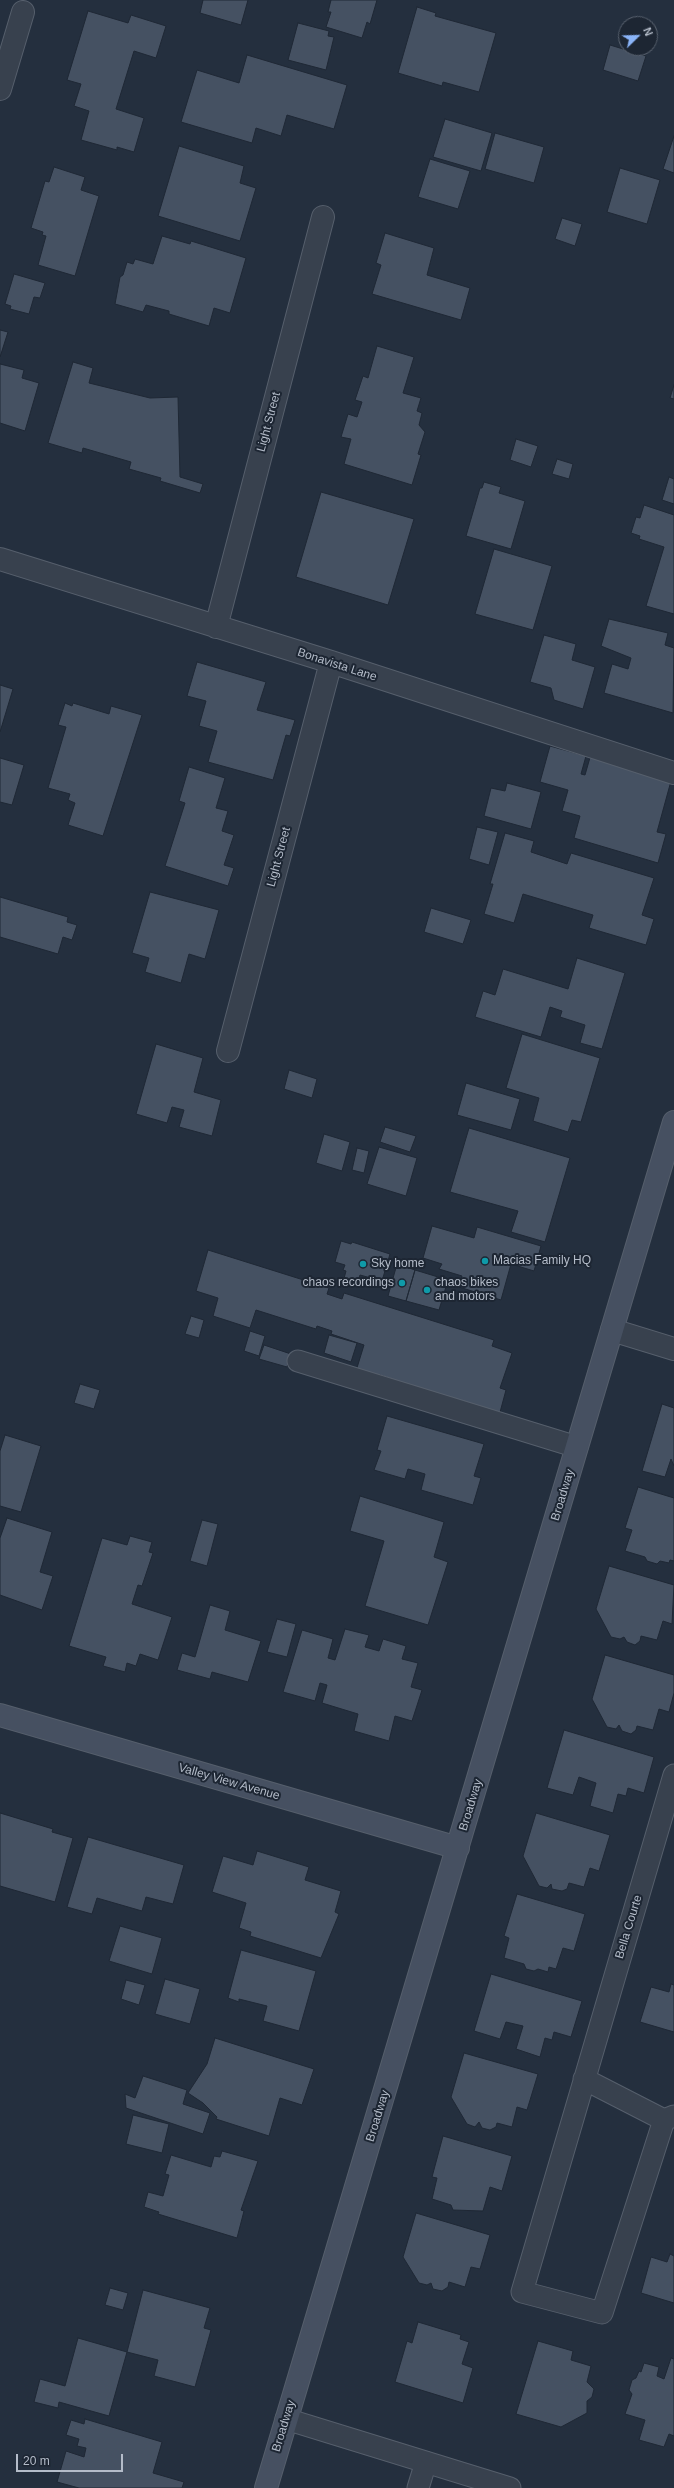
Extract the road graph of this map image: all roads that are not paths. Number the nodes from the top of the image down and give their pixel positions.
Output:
1 (23, 12) dead end
2 (0, 89) edge
3 (323, 217) dead end
4 (0, 559) edge
5 (216, 627) junction
6 (331, 662) junction
7 (674, 774) edge
8 (228, 1051) dead end
9 (674, 1122) edge
10 (612, 1330) junction
11 (674, 1349) edge
12 (298, 1360) dead end
13 (577, 1447) junction
14 (0, 1715) edge
15 (674, 1775) edge
16 (458, 1848) junction
17 (584, 2079) junction
18 (669, 2118) edge
19 (286, 2419) junction
20 (426, 2462) junction
21 (266, 2488) edge
22 (418, 2488) edge
23 (509, 2488) edge

1 - 2 street
3 - 5 street, Light Street
4 - 5 street, Bonavista Lane
5 - 6 street, Bonavista Lane
6 - 7 street, Bonavista Lane
6 - 8 street, Light Street
9 - 10 street, Broadway
10 - 11 street
10 - 13 street, Broadway
12 - 13 lane
13 - 16 street, Broadway
14 - 16 street, Valley View Avenue
15 - 17 lane, Bella Courte
16 - 19 street, Broadway
17 - 18 lane
17 - 18 lane, Bella Courte
19 - 20 lane
19 - 21 street, Broadway
20 - 22 lane
20 - 23 lane

